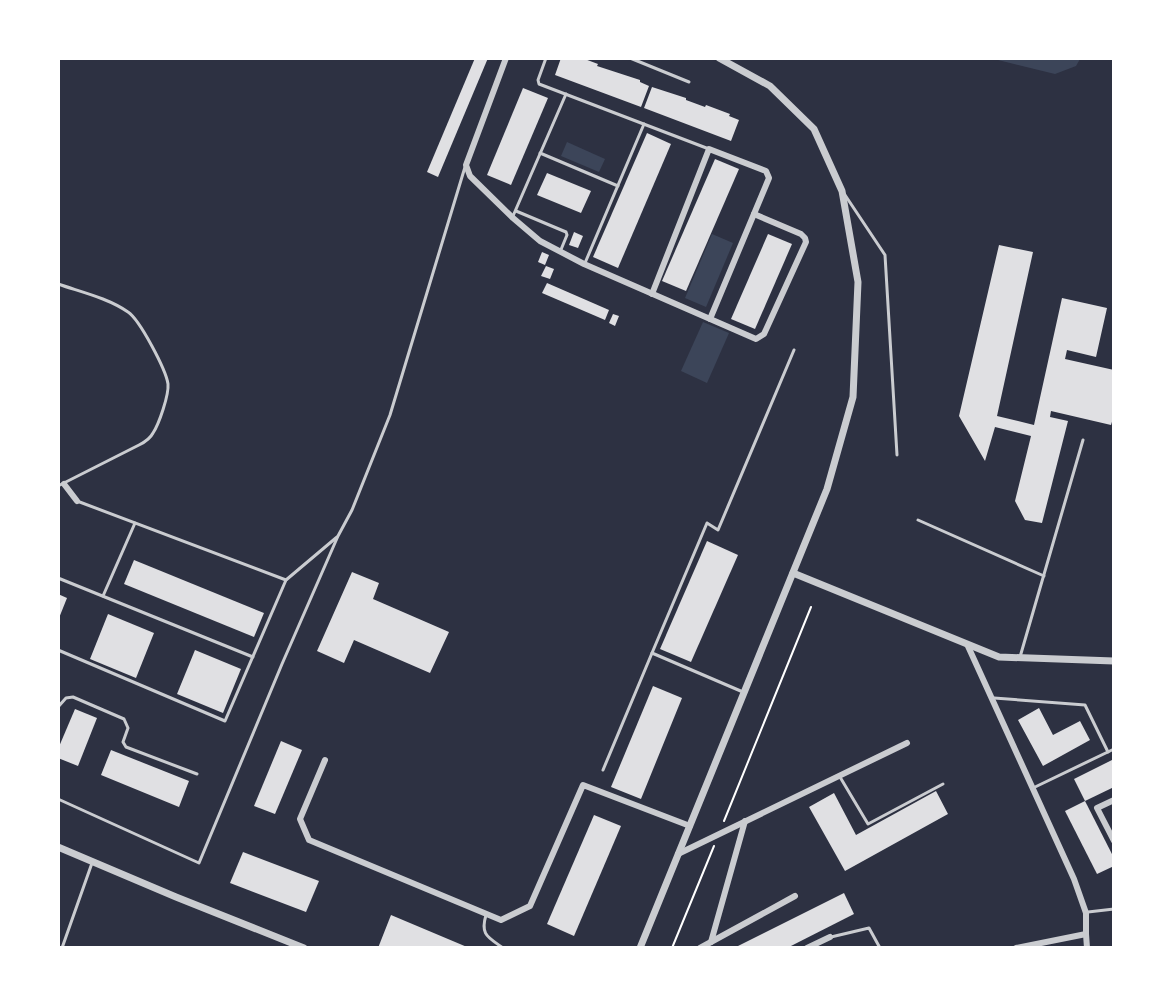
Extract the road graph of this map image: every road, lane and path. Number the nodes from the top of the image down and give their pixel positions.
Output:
1 (506, 58) edge
2 (546, 58) edge
3 (630, 58) edge
4 (719, 58) edge
5 (689, 82) dead end
6 (566, 94) junction
7 (644, 124) junction
8 (709, 149) junction
9 (540, 153) junction
10 (466, 165) junction
11 (618, 186) junction
12 (842, 191) junction
13 (516, 211) junction
14 (754, 214) junction
15 (513, 218) junction
16 (560, 252) junction
17 (584, 264) junction
18 (58, 284) edge
19 (652, 294) junction
20 (710, 319) junction
21 (794, 350) dead end
22 (1083, 440) dead end
23 (897, 455) dead end
24 (61, 485) edge
25 (77, 501) joint
26 (918, 520) dead end
27 (135, 523) junction
28 (338, 536) junction
29 (793, 573) junction
30 (1044, 576) junction
31 (58, 578) edge
32 (286, 580) junction
33 (103, 596) junction
34 (812, 607) dead end
35 (967, 644) junction
36 (58, 650) edge
37 (652, 653) junction
38 (253, 657) junction
39 (1020, 657) junction
40 (1113, 662) edge
41 (745, 693) junction
42 (992, 698) junction
43 (58, 707) edge
44 (907, 743) dead end
45 (1113, 749) edge
46 (1108, 752) junction
47 (325, 760) dead end
48 (603, 770) dead end
49 (197, 774) dead end
50 (840, 776) junction
51 (943, 784) dead end
52 (1033, 788) junction
53 (58, 799) edge
54 (1113, 800) edge
55 (745, 822) junction
56 (690, 826) junction
57 (719, 834) junction
58 (1113, 841) edge
59 (58, 847) edge
60 (678, 854) junction
61 (92, 861) junction
62 (795, 896) dead end
63 (1113, 909) edge
64 (1086, 913) junction
65 (486, 914) junction
66 (1086, 934) junction
67 (830, 937) joint
68 (711, 942) junction
69 (62, 948) edge
70 (304, 948) edge
71 (503, 948) edge
72 (640, 948) edge
73 (672, 948) edge
74 (700, 948) edge
75 (807, 948) edge
76 (880, 948) edge
77 (1016, 948) edge
78 (1087, 948) edge

1 - 10 street
2 - 6 lane
3 - 5 lane
4 - 12 street
6 - 7 lane
6 - 9 lane
7 - 8 lane
7 - 11 lane
8 - 14 street
8 - 19 street
9 - 11 lane
9 - 13 lane
10 - 15 street
10 - 28 lane
11 - 17 lane
12 - 23 lane
12 - 29 street
13 - 15 lane
13 - 16 lane
14 - 20 street
14 - 20 street
15 - 16 street
16 - 17 street
17 - 19 street
18 - 24 lane
19 - 20 street
21 - 37 lane
22 - 30 lane
24 - 25 street
25 - 27 lane
26 - 30 lane
27 - 32 lane
27 - 33 lane
28 - 32 lane
28 - 53 lane
29 - 35 street
29 - 41 street
30 - 39 lane
31 - 33 lane
32 - 38 lane
33 - 38 lane
34 - 57 path
35 - 39 street
35 - 42 street
36 - 38 lane
37 - 41 lane
37 - 48 lane
39 - 40 street
41 - 56 street
42 - 46 lane
42 - 52 street
43 - 49 lane
44 - 50 street
45 - 46 lane
46 - 52 lane
47 - 65 street
50 - 51 lane
50 - 55 street
52 - 64 street
54 - 58 street
55 - 57 street
55 - 68 street
56 - 60 street
56 - 65 street
57 - 60 street
57 - 73 path
59 - 61 street
60 - 72 street
61 - 69 lane
61 - 70 street
62 - 68 street
63 - 64 lane
64 - 66 street
65 - 71 lane
66 - 77 street
66 - 78 street
67 - 75 street
67 - 76 lane
68 - 74 street

